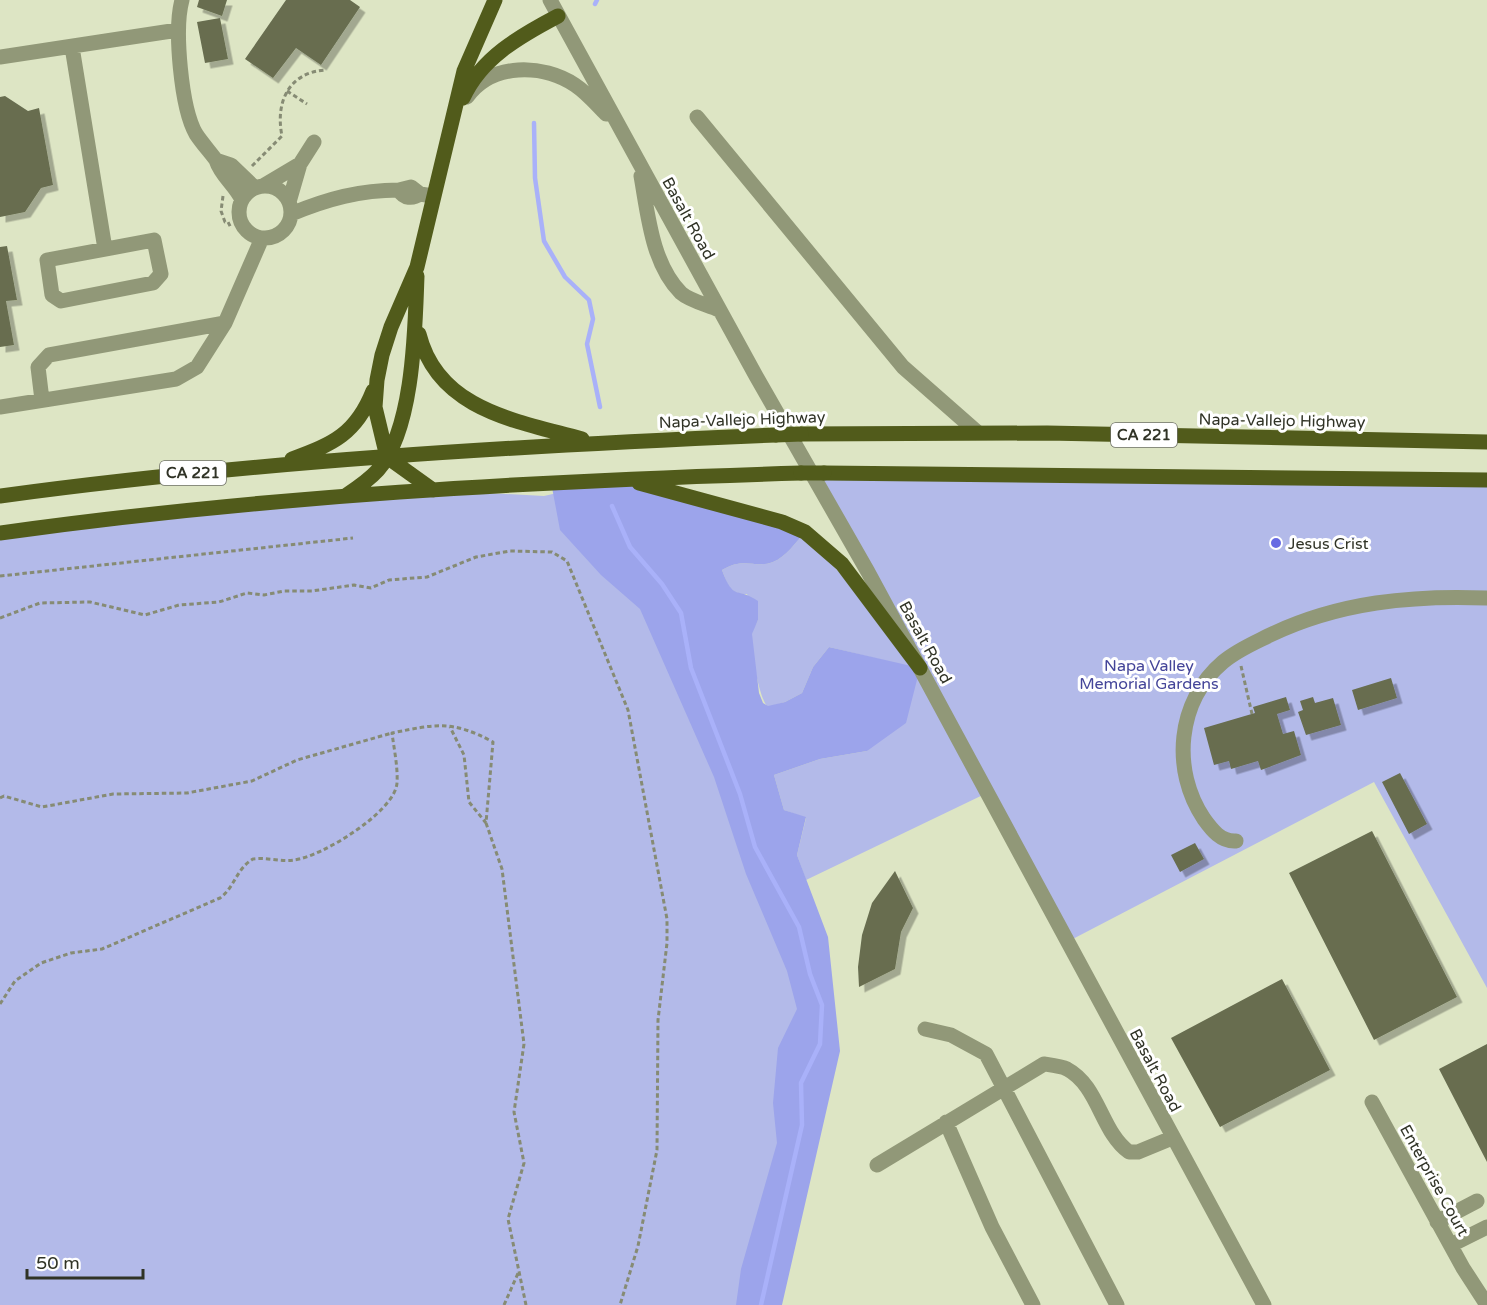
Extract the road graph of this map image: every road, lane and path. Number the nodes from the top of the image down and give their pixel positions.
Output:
1 (182, 0) edge
2 (495, 0) edge
3 (550, 0) edge
4 (558, 16) junction
5 (178, 30) junction
6 (72, 47) junction
7 (0, 57) edge
8 (326, 70) dead end
9 (286, 91) junction
10 (307, 104) dead end
11 (455, 114) junction
12 (696, 117) dead end
13 (618, 127) junction
14 (314, 142) dead end
15 (216, 160) junction
16 (638, 162) junction
17 (300, 164) junction
18 (247, 171) dead end
19 (259, 187) junction
20 (229, 190) dead end
21 (427, 195) junction
22 (242, 201) junction
23 (290, 208) junction
24 (231, 228) dead end
25 (262, 238) junction
26 (105, 249) junction
27 (417, 267) junction
28 (416, 308) junction
29 (719, 310) junction
30 (225, 323) junction
31 (377, 380) junction
32 (42, 400) junction
33 (0, 407) edge
34 (977, 432) junction
35 (594, 442) junction
36 (1487, 442) edge
37 (387, 457) junction
38 (272, 466) junction
39 (622, 478) junction
40 (1487, 480) edge
41 (433, 490) junction
42 (0, 496) edge
43 (344, 497) junction
44 (0, 533) edge
45 (353, 538) dead end
46 (0, 576) edge
47 (1487, 598) edge
48 (0, 618) edge
49 (1238, 652) junction
50 (920, 668) junction
51 (1252, 714) dead end
52 (450, 727) junction
53 (392, 733) junction
54 (0, 798) edge
55 (486, 824) junction
56 (1236, 841) dead end
57 (0, 1004) edge
58 (925, 1029) dead end
59 (1004, 1089) junction
60 (1372, 1102) dead end
61 (945, 1122) junction
62 (1172, 1138) junction
63 (877, 1164) dead end
64 (1476, 1201) dead end
65 (1437, 1222) junction
66 (1487, 1227) edge
67 (1451, 1245) junction
68 (519, 1271) junction
69 (504, 1305) edge
70 (526, 1305) edge
71 (620, 1305) edge
72 (1033, 1305) edge
73 (1117, 1305) edge
74 (1264, 1305) edge
75 (1487, 1305) edge

1 - 5 street
2 - 11 main road
3 - 4 street, Basalt Road
4 - 11 main road
4 - 13 street, Basalt Road
5 - 6 street
5 - 15 street
6 - 7 street
6 - 26 street
8 - 9 path
9 - 10 path
9 - 18 path
11 - 13 street
11 - 21 main road
12 - 34 street
13 - 16 street, Basalt Road
14 - 17 street
15 - 19 street
15 - 22 street
16 - 29 street, Basalt Road
16 - 29 street
17 - 19 street
17 - 23 street
19 - 22 street
19 - 23 street
20 - 24 path
21 - 23 street
21 - 27 main road
22 - 25 street
23 - 25 street
25 - 30 street
26 - 26 street
27 - 28 main road
27 - 31 main road
28 - 35 main road
28 - 37 main road
29 - 50 street, Basalt Road
30 - 32 street
30 - 32 street
31 - 37 main road
31 - 38 main road
32 - 33 street
34 - 35 main road, Napa-Vallejo Highway / CA 221, bridge
34 - 36 main road, Napa-Vallejo Highway / CA 221
35 - 37 main road, Napa-Vallejo Highway / CA 221
37 - 38 main road, Napa-Vallejo Highway / CA 221
37 - 41 main road
37 - 43 main road
38 - 42 main road, Napa-Vallejo Highway / CA 221
39 - 40 main road, CA 221, bridge
39 - 41 main road, CA 221
39 - 50 main road
41 - 43 main road, CA 221
43 - 44 main road, CA 221
45 - 46 path
47 - 49 street
48 - 71 path
49 - 51 path
49 - 56 street
50 - 62 street, Basalt Road
52 - 53 path
52 - 55 path
52 - 55 path
53 - 54 path
53 - 57 path
55 - 68 path
58 - 59 street
59 - 61 street
59 - 62 street
59 - 73 street
60 - 65 street, Enterprise Court
61 - 63 street
61 - 72 street
62 - 74 street, Basalt Road
64 - 65 street
65 - 67 street, Enterprise Court
66 - 67 street
67 - 75 street, Enterprise Court
68 - 69 path
68 - 70 path

